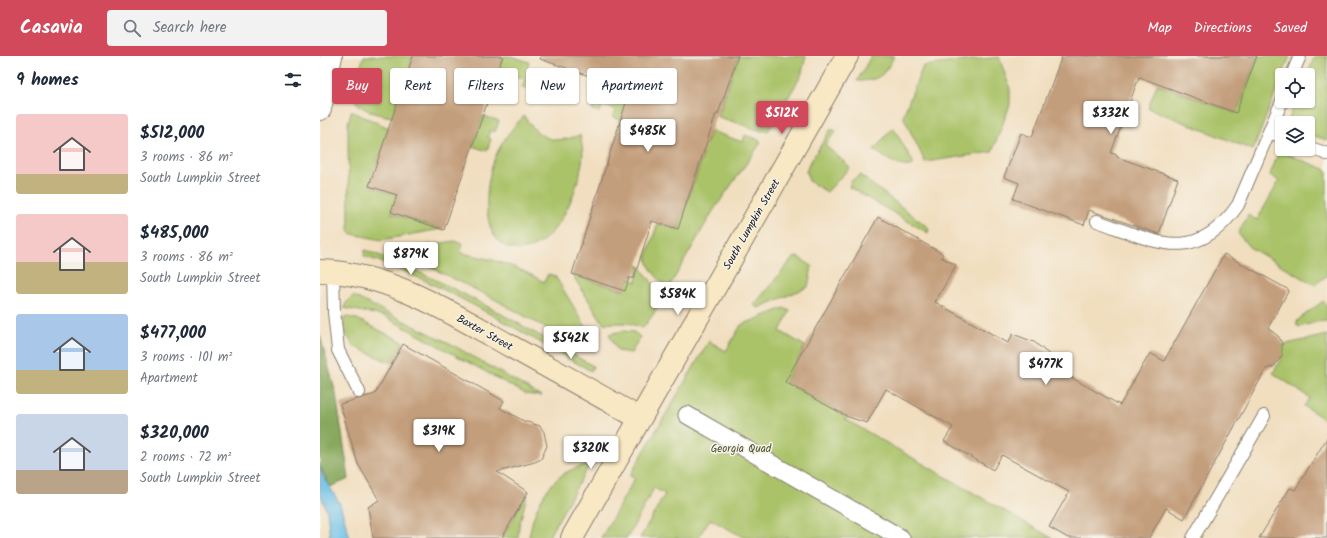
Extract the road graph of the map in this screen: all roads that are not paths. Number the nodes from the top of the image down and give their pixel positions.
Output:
1 (331, 56) edge
2 (847, 56) edge
3 (1300, 56) edge
4 (1295, 68) edge
5 (1279, 108) edge
6 (320, 109) edge
7 (1269, 132) junction
8 (1275, 134) edge
9 (1315, 150) edge
10 (1327, 154) edge
11 (1097, 222) dead end
12 (327, 271) edge
13 (359, 392) dead end
14 (687, 415) dead end
15 (1264, 416) dead end
16 (639, 418) junction
17 (572, 538) edge
18 (901, 538) edge
19 (1192, 538) edge

1 - 6 street
2 - 16 main road, South Lumpkin Street
3 - 4 lane
5 - 7 lane
7 - 8 lane
7 - 11 lane
9 - 10 lane
12 - 13 lane
12 - 16 main road, Baxter Street
14 - 18 street
15 - 19 lane
16 - 17 main road, South Lumpkin Street

